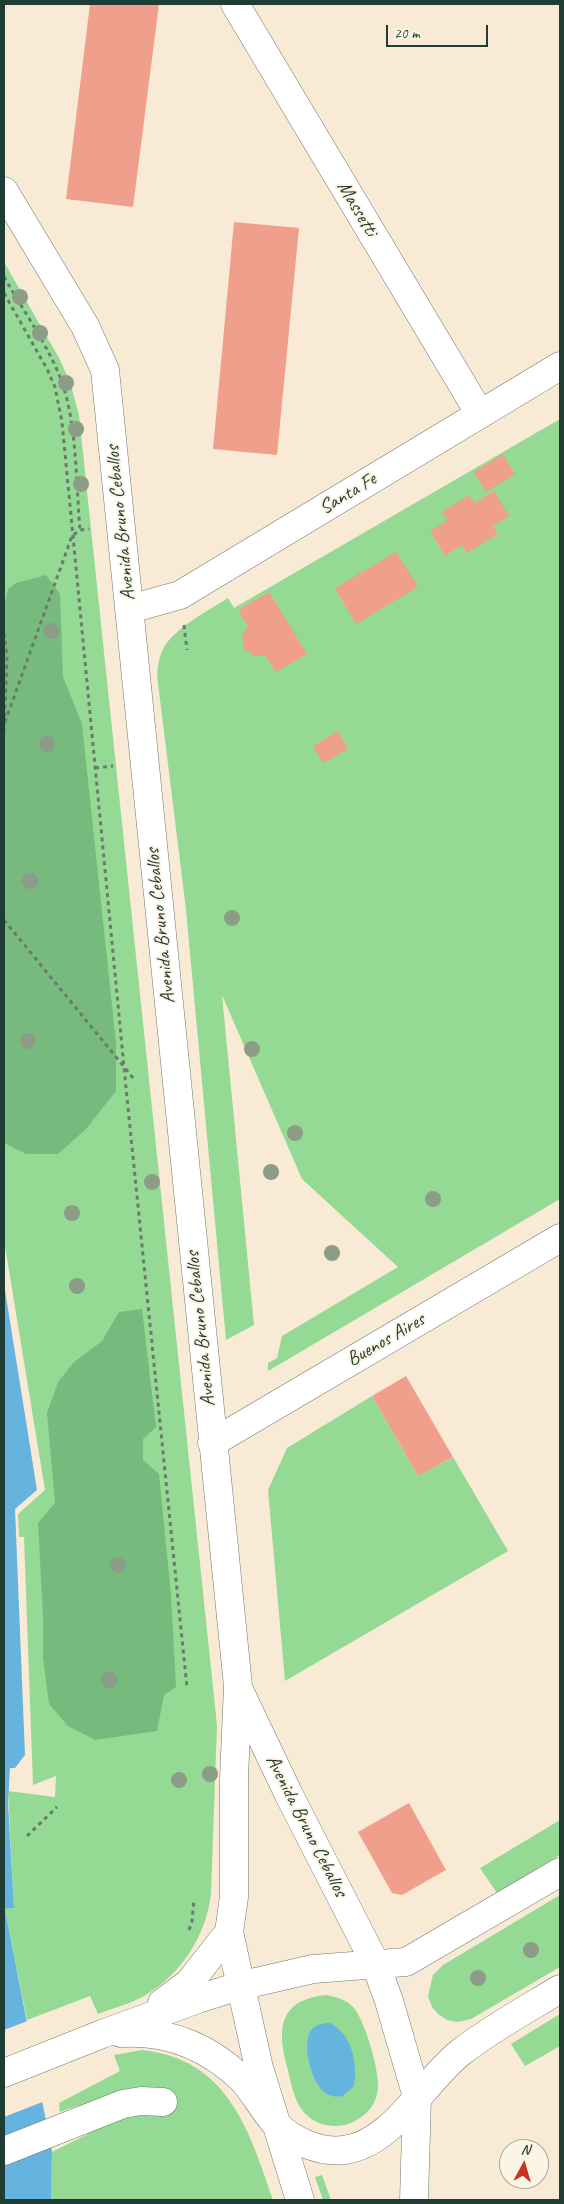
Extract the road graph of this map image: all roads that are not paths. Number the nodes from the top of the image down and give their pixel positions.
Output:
1 (235, 4) edge
2 (4, 191) edge
3 (560, 366) edge
4 (480, 414) junction
5 (130, 609) junction
6 (560, 1238) edge
7 (212, 1443) junction
8 (238, 1686) junction
9 (560, 1872) edge
10 (229, 1932) junction
11 (376, 1965) junction
12 (239, 1986) junction
13 (560, 1989) edge
14 (102, 2034) junction
15 (4, 2073) edge
16 (417, 2097) junction
17 (164, 2102) dead end
18 (276, 2123) junction
19 (4, 2151) edge
20 (300, 2200) edge
21 (414, 2200) edge

1 - 4 main road, Massetti
2 - 5 main road, Avenida Bruno Ceballos
3 - 4 main road, Santa Fe
4 - 5 main road, Santa Fe
5 - 7 main road, Avenida Bruno Ceballos
6 - 7 main road, Buenos Aires
7 - 8 main road, Avenida Bruno Ceballos
8 - 10 main road, Avenida Bruno Ceballos
8 - 11 main road, Avenida Bruno Ceballos
9 - 11 main road
10 - 12 main road, Avenida Bruno Ceballos
10 - 14 main road
11 - 12 main road
11 - 16 main road, Avenida Bruno Ceballos
12 - 14 main road
12 - 18 main road, Avenida Bruno Ceballos
13 - 16 main road
14 - 15 main road
14 - 18 main road
16 - 18 main road
16 - 21 main road, Avenida Bruno Ceballos
17 - 19 main road
18 - 20 main road, Avenida Bruno Ceballos

